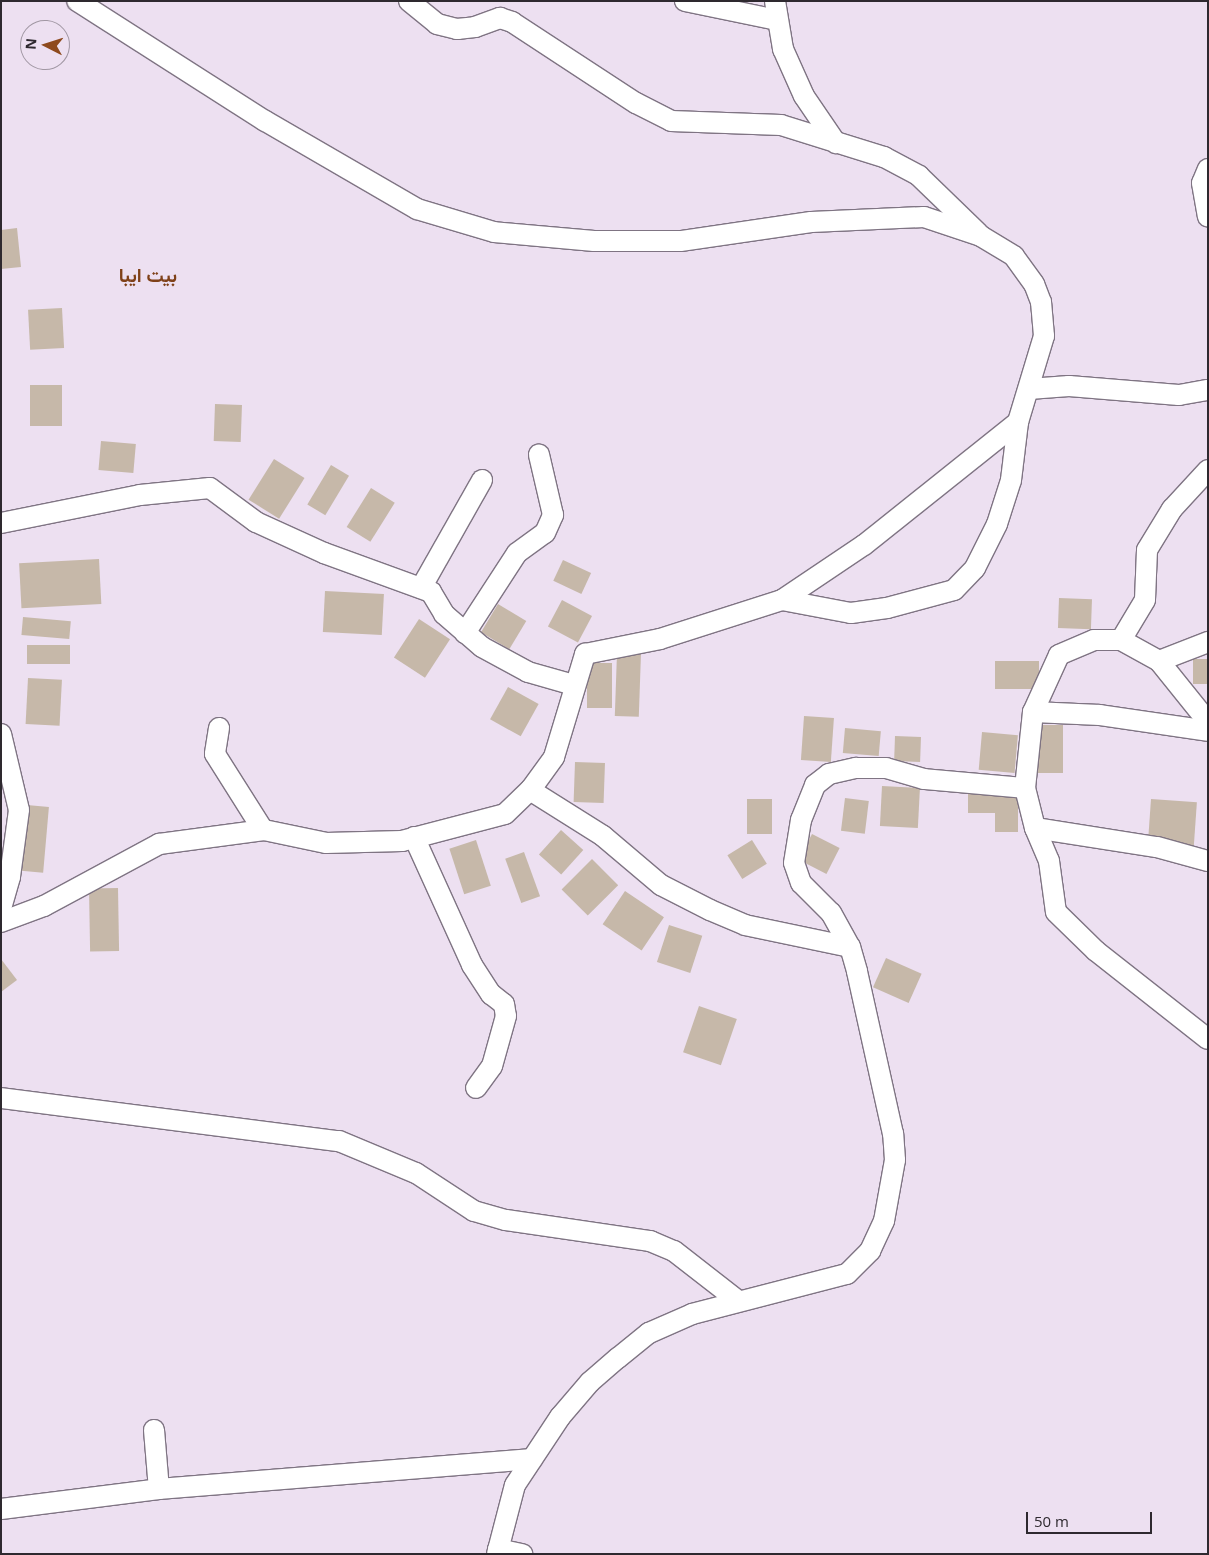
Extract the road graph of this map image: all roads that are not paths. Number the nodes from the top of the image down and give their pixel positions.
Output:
1 (76, 1) edge
2 (409, 1) edge
3 (685, 1) edge
4 (776, 11) edge
5 (836, 144) junction
6 (1208, 169) edge
7 (1208, 216) edge
8 (981, 236) junction
9 (1029, 389) junction
10 (1208, 390) edge
11 (1018, 422) junction
12 (539, 455) dead end
13 (1208, 470) edge
14 (482, 480) dead end
15 (1, 523) edge
16 (421, 588) junction
17 (782, 600) junction
18 (465, 633) junction
19 (1121, 640) junction
20 (1208, 642) edge
21 (1158, 661) junction
22 (574, 685) junction
23 (1033, 712) junction
24 (1208, 722) edge
25 (219, 728) dead end
26 (1208, 731) edge
27 (1, 734) edge
28 (1025, 788) junction
29 (530, 790) junction
30 (1035, 828) junction
31 (262, 830) junction
32 (414, 837) junction
33 (1208, 861) edge
34 (1, 909) edge
35 (1, 922) edge
36 (850, 947) junction
37 (1208, 1039) edge
38 (476, 1088) dead end
39 (1, 1098) edge
40 (737, 1300) junction
41 (154, 1430) dead end
42 (532, 1459) junction
43 (159, 1489) junction
44 (1, 1509) edge
45 (498, 1552) edge
46 (522, 1554) edge

1 - 8 street
2 - 5 street
3 - 4 street
4 - 5 street
5 - 8 street
6 - 7 street
8 - 9 street
9 - 10 street
9 - 11 street
11 - 17 street
11 - 17 street
12 - 18 street
13 - 19 street
14 - 16 street
15 - 16 street
16 - 18 street
17 - 22 street
18 - 22 street
19 - 21 street
19 - 23 street
20 - 21 street
21 - 24 street
22 - 29 street
23 - 26 street
23 - 28 street
25 - 31 street
27 - 34 street
28 - 30 street
28 - 36 street
29 - 32 street
29 - 36 street
30 - 33 street
30 - 37 street
31 - 32 street
31 - 35 street
32 - 38 street
36 - 40 street
39 - 40 street
40 - 42 street
41 - 43 street
42 - 43 street
42 - 45 street
43 - 44 street
45 - 46 street

